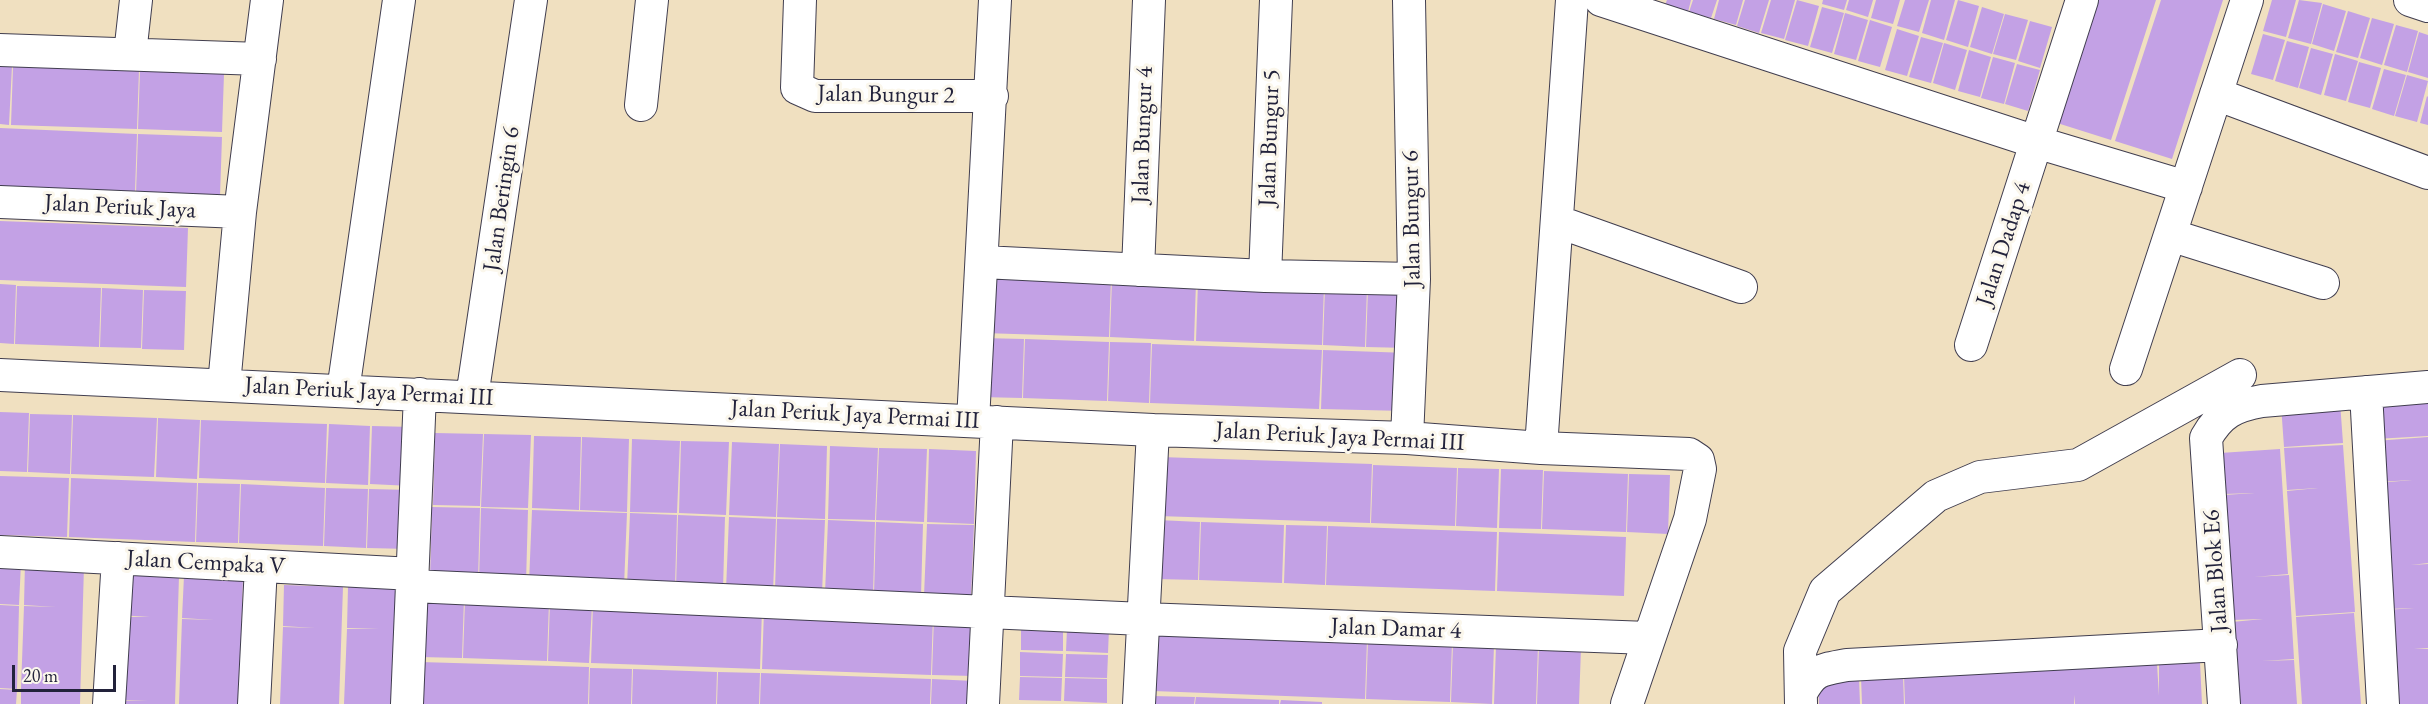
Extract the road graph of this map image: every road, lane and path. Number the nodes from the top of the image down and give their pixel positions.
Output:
1 (136, 0) edge
2 (267, 0) edge
3 (399, 0) edge
4 (531, 0) edge
5 (652, 0) edge
6 (800, 0) edge
7 (995, 0) edge
8 (1149, 0) edge
9 (1276, 0) edge
10 (1409, 0) edge
11 (1572, 0) edge
12 (1601, 0) edge
13 (2082, 0) edge
14 (2247, 0) edge
15 (2410, 0) edge
16 (2428, 6) edge
17 (0, 50) edge
18 (130, 54) junction
19 (260, 59) junction
20 (2216, 94) junction
21 (992, 96) junction
22 (641, 105) dead end
23 (2036, 142) junction
24 (2428, 173) edge
25 (2186, 187) junction
26 (0, 202) edge
27 (240, 212) junction
28 (1558, 222) junction
29 (2169, 235) junction
30 (983, 262) junction
31 (1138, 270) junction
32 (1265, 276) junction
33 (1414, 279) junction
34 (2323, 284) dead end
35 (1741, 287) dead end
36 (1971, 345) dead end
37 (2126, 369) dead end
38 (0, 375) edge
39 (2240, 375) dead end
40 (224, 385) junction
41 (2428, 387) edge
42 (343, 391) junction
43 (2366, 392) junction
44 (420, 394) junction
45 (472, 397) junction
46 (985, 422) junction
47 (1153, 430) junction
48 (1407, 438) junction
49 (1541, 448) junction
50 (0, 552) edge
51 (118, 558) junction
52 (261, 566) junction
53 (413, 580) junction
54 (988, 612) junction
55 (1143, 619) junction
56 (1648, 638) junction
57 (2221, 645) junction
58 (1801, 699) edge
59 (109, 704) edge
60 (254, 704) edge
61 (407, 704) edge
62 (983, 704) edge
63 (1139, 704) edge
64 (1627, 704) edge
65 (2224, 704) edge
66 (2383, 704) edge

1 - 18 street
2 - 19 street
3 - 42 street
4 - 45 street, Jalan Beringin 6
5 - 22 street
6 - 21 street, Jalan Bungur 2
7 - 21 street
8 - 31 street, Jalan Bungur 4
9 - 32 street, Jalan Bungur 5
10 - 33 street, Jalan Bungur 6
11 - 28 street
12 - 23 street
13 - 23 street, Jalan Dadap 4
14 - 20 street
15 - 16 street
17 - 18 street
18 - 19 street
19 - 27 street
20 - 24 street
20 - 25 street
21 - 30 street
23 - 25 street
23 - 36 street, Jalan Dadap 4
25 - 29 street
26 - 27 street, Jalan Periuk Jaya
27 - 40 street
28 - 35 street
28 - 49 street
29 - 34 street
29 - 37 street
30 - 31 street
30 - 46 street
31 - 32 street
32 - 33 street
33 - 48 street, Jalan Bungur 6
38 - 40 street, Jalan Periuk Jaya Permai III
39 - 58 street
40 - 42 street, Jalan Periuk Jaya Permai III
41 - 43 street
42 - 44 street, Jalan Periuk Jaya Permai III
43 - 57 street, Jalan Blok E6
43 - 66 street
44 - 45 street, Jalan Periuk Jaya Permai III
44 - 53 street
45 - 46 street, Jalan Periuk Jaya Permai III
46 - 47 street, Jalan Periuk Jaya Permai III
46 - 54 street
47 - 48 street, Jalan Periuk Jaya Permai III
47 - 55 street
48 - 49 street, Jalan Periuk Jaya Permai III
49 - 56 street, Jalan Periuk Jaya Permai III
50 - 51 street, Jalan Cempaka V
51 - 52 street, Jalan Cempaka V
51 - 59 street
52 - 53 street, Jalan Cempaka V
52 - 60 street
53 - 54 street, Jalan Cempaka V
53 - 61 street
54 - 55 street, Jalan Damar 4
54 - 62 street
55 - 56 street, Jalan Damar 4
55 - 63 street
56 - 64 street
57 - 58 street
57 - 65 street, Jalan Blok E6

